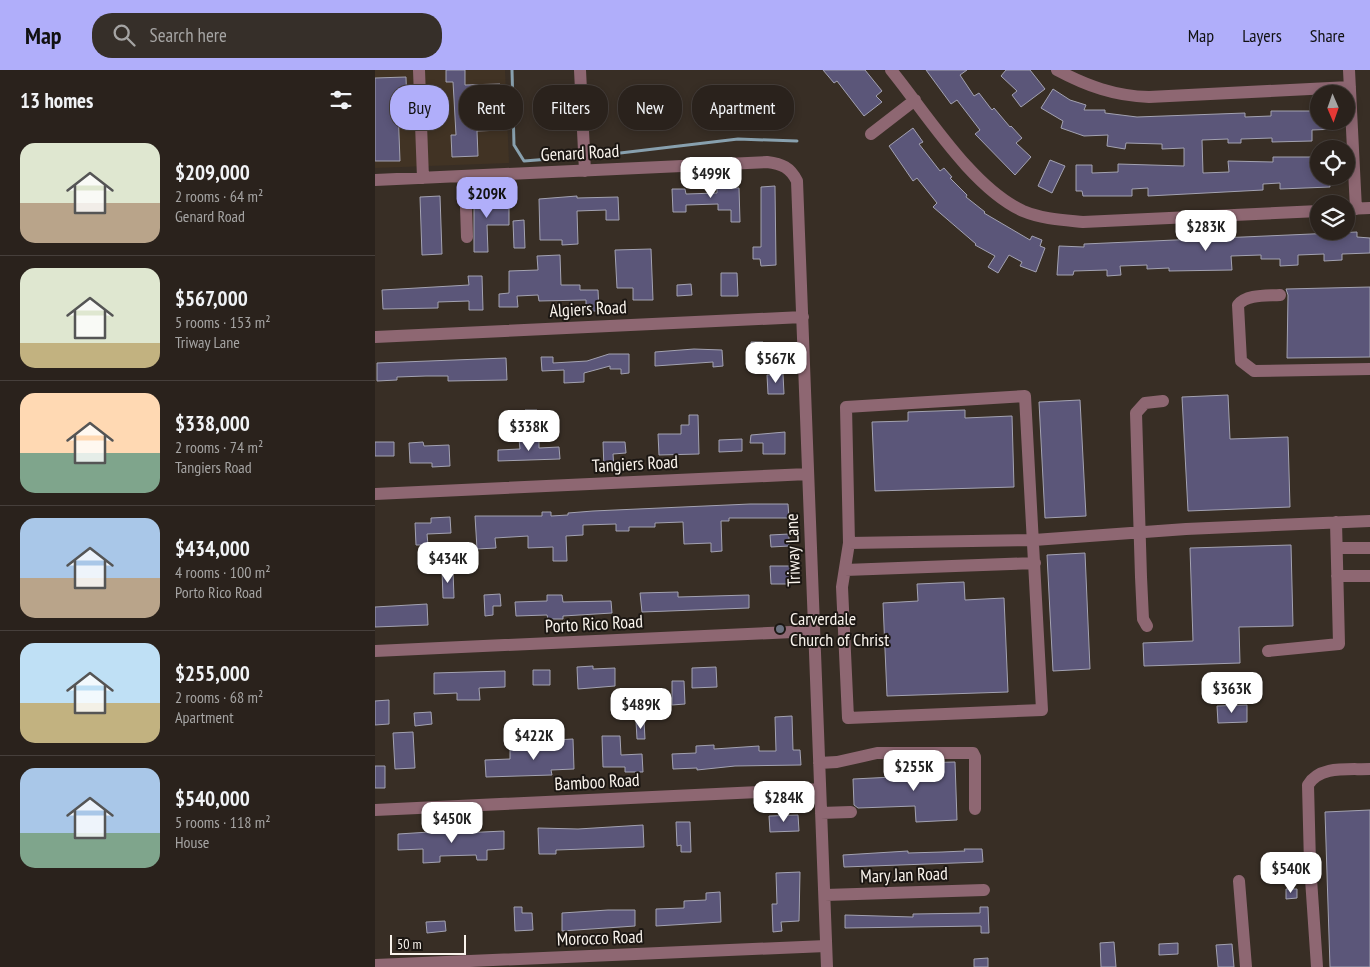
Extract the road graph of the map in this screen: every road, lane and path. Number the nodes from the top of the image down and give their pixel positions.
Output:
1 (419, 70) edge
2 (580, 70) edge
3 (891, 70) edge
4 (1057, 70) edge
5 (1349, 70) edge
6 (1350, 85) edge
7 (1310, 89) edge
8 (915, 100) junction
9 (1350, 130) edge
10 (871, 134) dead end
11 (756, 163) joint
12 (585, 171) junction
13 (465, 176) junction
14 (423, 178) junction
15 (375, 180) edge
16 (1351, 195) edge
17 (1370, 208) edge
18 (1355, 209) edge
19 (1310, 211) edge
20 (467, 236) dead end
21 (1280, 295) dead end
22 (803, 317) junction
23 (375, 337) edge
24 (1370, 369) edge
25 (1163, 401) dead end
26 (808, 474) junction
27 (375, 494) edge
28 (1370, 521) edge
29 (1336, 522) junction
30 (1138, 532) junction
31 (1034, 540) junction
32 (849, 543) junction
33 (1337, 548) junction
34 (1370, 548) edge
35 (1035, 563) junction
36 (845, 570) junction
37 (1337, 576) junction
38 (1370, 576) edge
39 (1147, 626) dead end
40 (814, 631) junction
41 (1268, 651) dead end
42 (375, 652) edge
43 (819, 763) junction
44 (1370, 769) edge
45 (820, 789) junction
46 (975, 808) dead end
47 (375, 810) edge
48 (851, 812) dead end
49 (821, 813) junction
50 (1239, 881) dead end
51 (984, 890) dead end
52 (825, 895) junction
53 (827, 946) junction
54 (375, 966) edge
55 (827, 967) edge
56 (1246, 967) edge
57 (1317, 967) edge

1 - 14 street
2 - 12 street
3 - 8 street
4 - 7 street
5 - 6 street
8 - 10 street
8 - 19 street
9 - 16 street
11 - 12 street, Genard Road
11 - 22 street, Triway Lane
12 - 13 street, Genard Road
13 - 14 street, Genard Road
13 - 20 street
14 - 15 street, Genard Road
17 - 18 street
21 - 24 street
22 - 23 street, Algiers Road
22 - 26 street, Triway Lane
25 - 30 street
26 - 27 street, Tangiers Road
26 - 40 street, Triway Lane
28 - 29 street
29 - 30 street
29 - 33 street
30 - 31 street
30 - 39 street
31 - 32 street
31 - 32 street
31 - 35 street
32 - 36 street
33 - 34 street
33 - 37 street
35 - 36 street
35 - 36 street
37 - 38 street
37 - 41 street
40 - 42 street, Porto Rico Road
40 - 43 street, Triway Lane
43 - 45 street, Triway Lane
43 - 46 street
44 - 57 street
45 - 47 street, Bamboo Road
45 - 49 street, Triway Lane
48 - 49 street
49 - 52 street, Triway Lane
50 - 56 street
51 - 52 street, Mary Jan Road
52 - 53 street, Triway Lane
53 - 54 street, Morocco Road
53 - 55 street, Triway Lane

